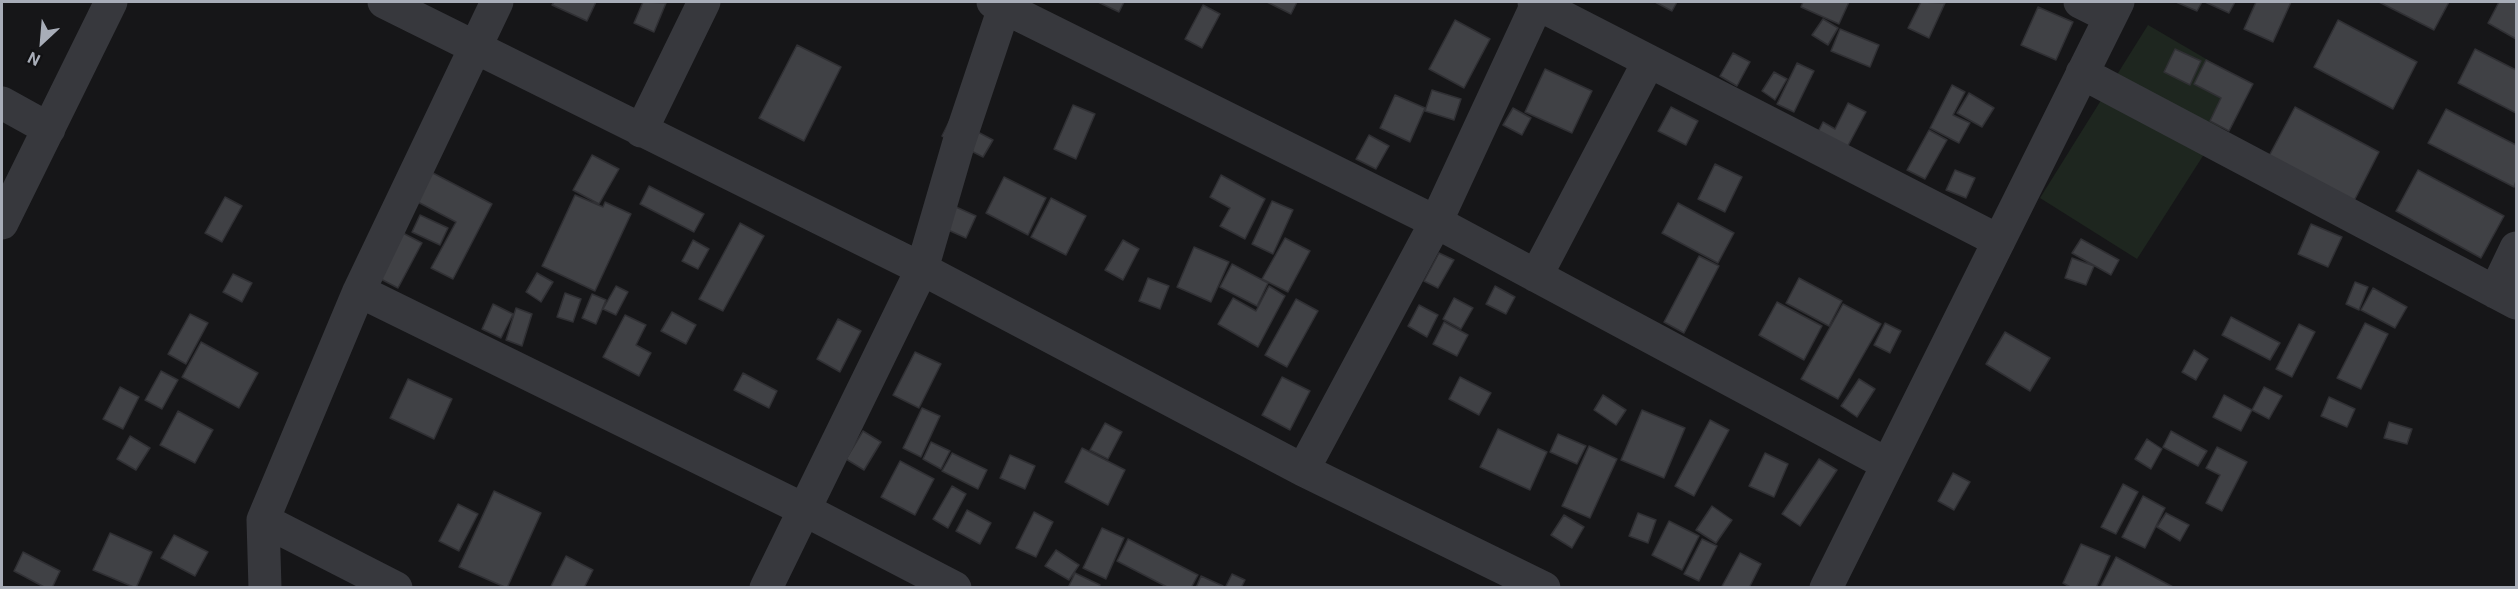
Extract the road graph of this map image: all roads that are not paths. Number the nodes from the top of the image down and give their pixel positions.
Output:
1 (111, 2) edge
2 (384, 2) edge
3 (497, 2) edge
4 (704, 2) edge
5 (1537, 2) edge
6 (2079, 2) edge
7 (1001, 3) edge
8 (2114, 9) edge
9 (473, 48) junction
10 (1649, 61) junction
11 (2082, 73) junction
12 (2, 104) edge
13 (49, 129) junction
14 (641, 131) junction
15 (1436, 222) junction
16 (2, 224) edge
17 (1999, 241) junction
18 (2517, 248) edge
19 (922, 269) junction
20 (1536, 276) junction
21 (359, 291) junction
22 (2506, 297) edge
23 (1887, 464) junction
24 (1303, 470) junction
25 (803, 509) junction
26 (263, 520) junction
27 (265, 588) edge
28 (396, 588) edge
29 (766, 588) edge
30 (955, 588) edge
31 (1544, 588) edge
32 (1826, 588) edge

1 - 13 street
2 - 9 street
3 - 9 street
4 - 14 street
5 - 10 street
5 - 15 street
6 - 8 street
7 - 15 street
7 - 19 street
8 - 11 street
9 - 14 street
9 - 21 street
10 - 17 street
10 - 20 street
11 - 17 street
11 - 22 street
12 - 13 street
13 - 16 street
14 - 19 street
15 - 20 street
15 - 24 street
17 - 23 street
18 - 22 street
19 - 24 street
19 - 25 street
20 - 23 street
21 - 25 street
21 - 26 street
23 - 32 street
24 - 31 street
25 - 29 street
25 - 30 street
26 - 27 street
26 - 28 street

